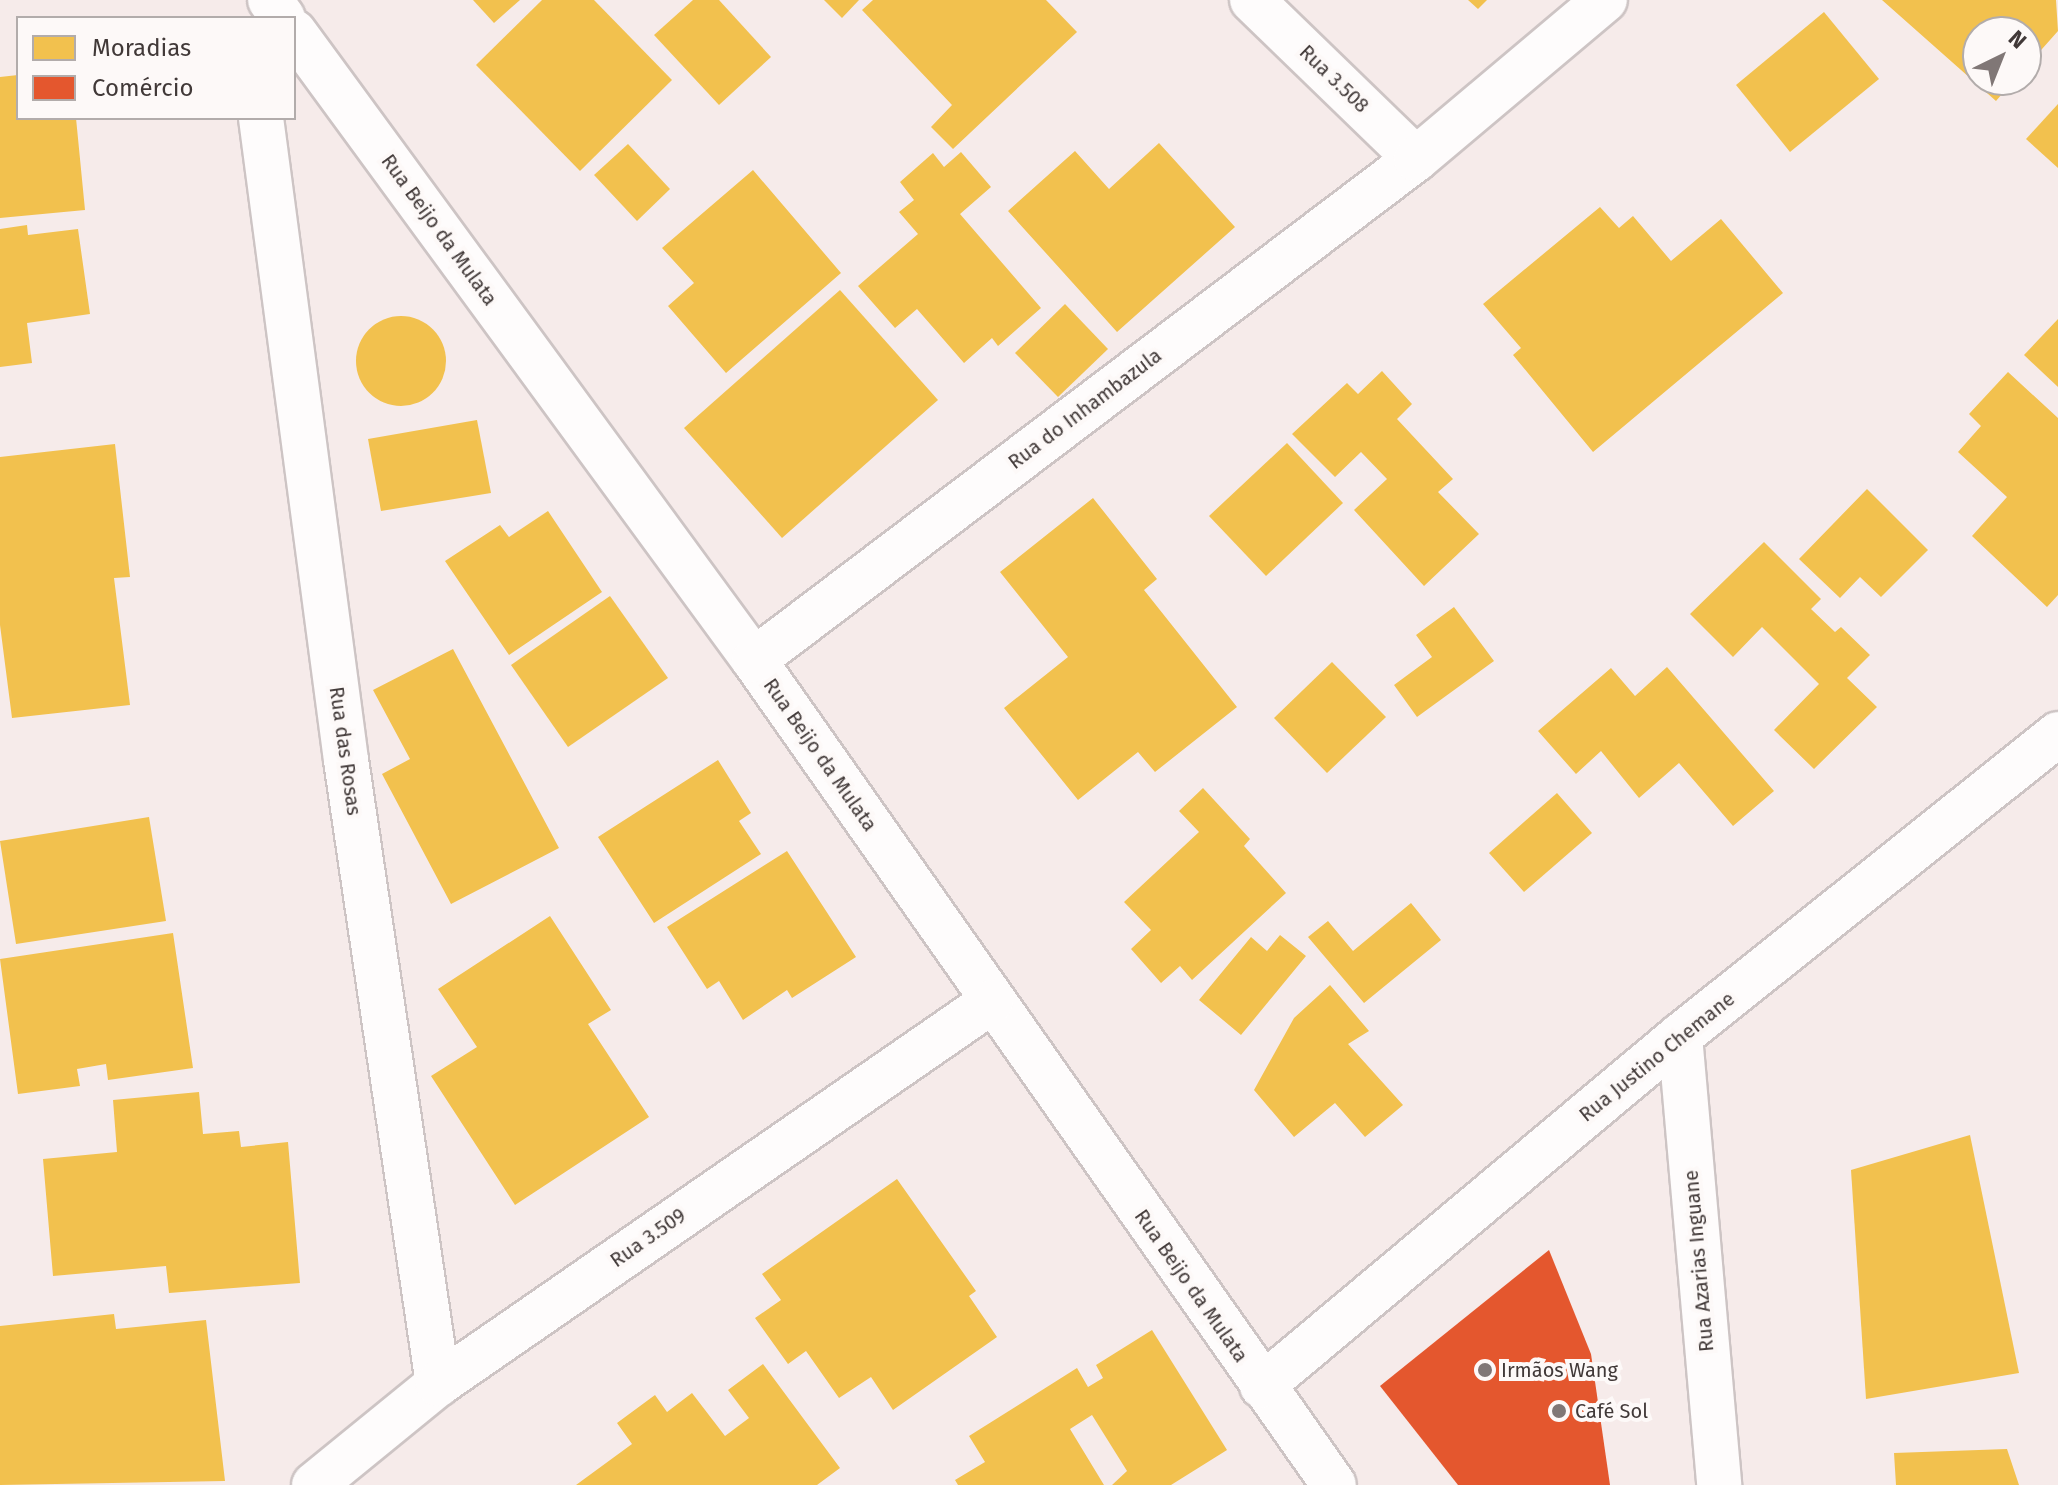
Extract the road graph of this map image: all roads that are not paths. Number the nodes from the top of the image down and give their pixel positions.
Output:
1 (1252, 0) edge
2 (1605, 0) edge
3 (296, 35) edge
4 (261, 120) edge
5 (1416, 159) junction
6 (754, 660) junction
7 (2058, 734) edge
8 (991, 1002) junction
9 (1680, 1036) junction
10 (438, 1384) junction
11 (1262, 1386) junction
12 (314, 1485) edge
13 (1334, 1485) edge
14 (1719, 1485) edge

1 - 5 street, Rua 3.508
2 - 5 street, Rua do Inhambazula
3 - 6 street, Rua Beijo da Mulata
4 - 10 street, Rua das Rosas
5 - 6 street, Rua do Inhambazula
6 - 8 street, Rua Beijo da Mulata
7 - 9 street, Rua Justino Chemane
8 - 10 street, Rua 3.509
8 - 11 street, Rua Beijo da Mulata
9 - 11 street, Rua Justino Chemane
9 - 14 street, Rua Azarias Inguane
10 - 12 street, Rua 3.509
11 - 13 street, Rua Beijo da Mulata

